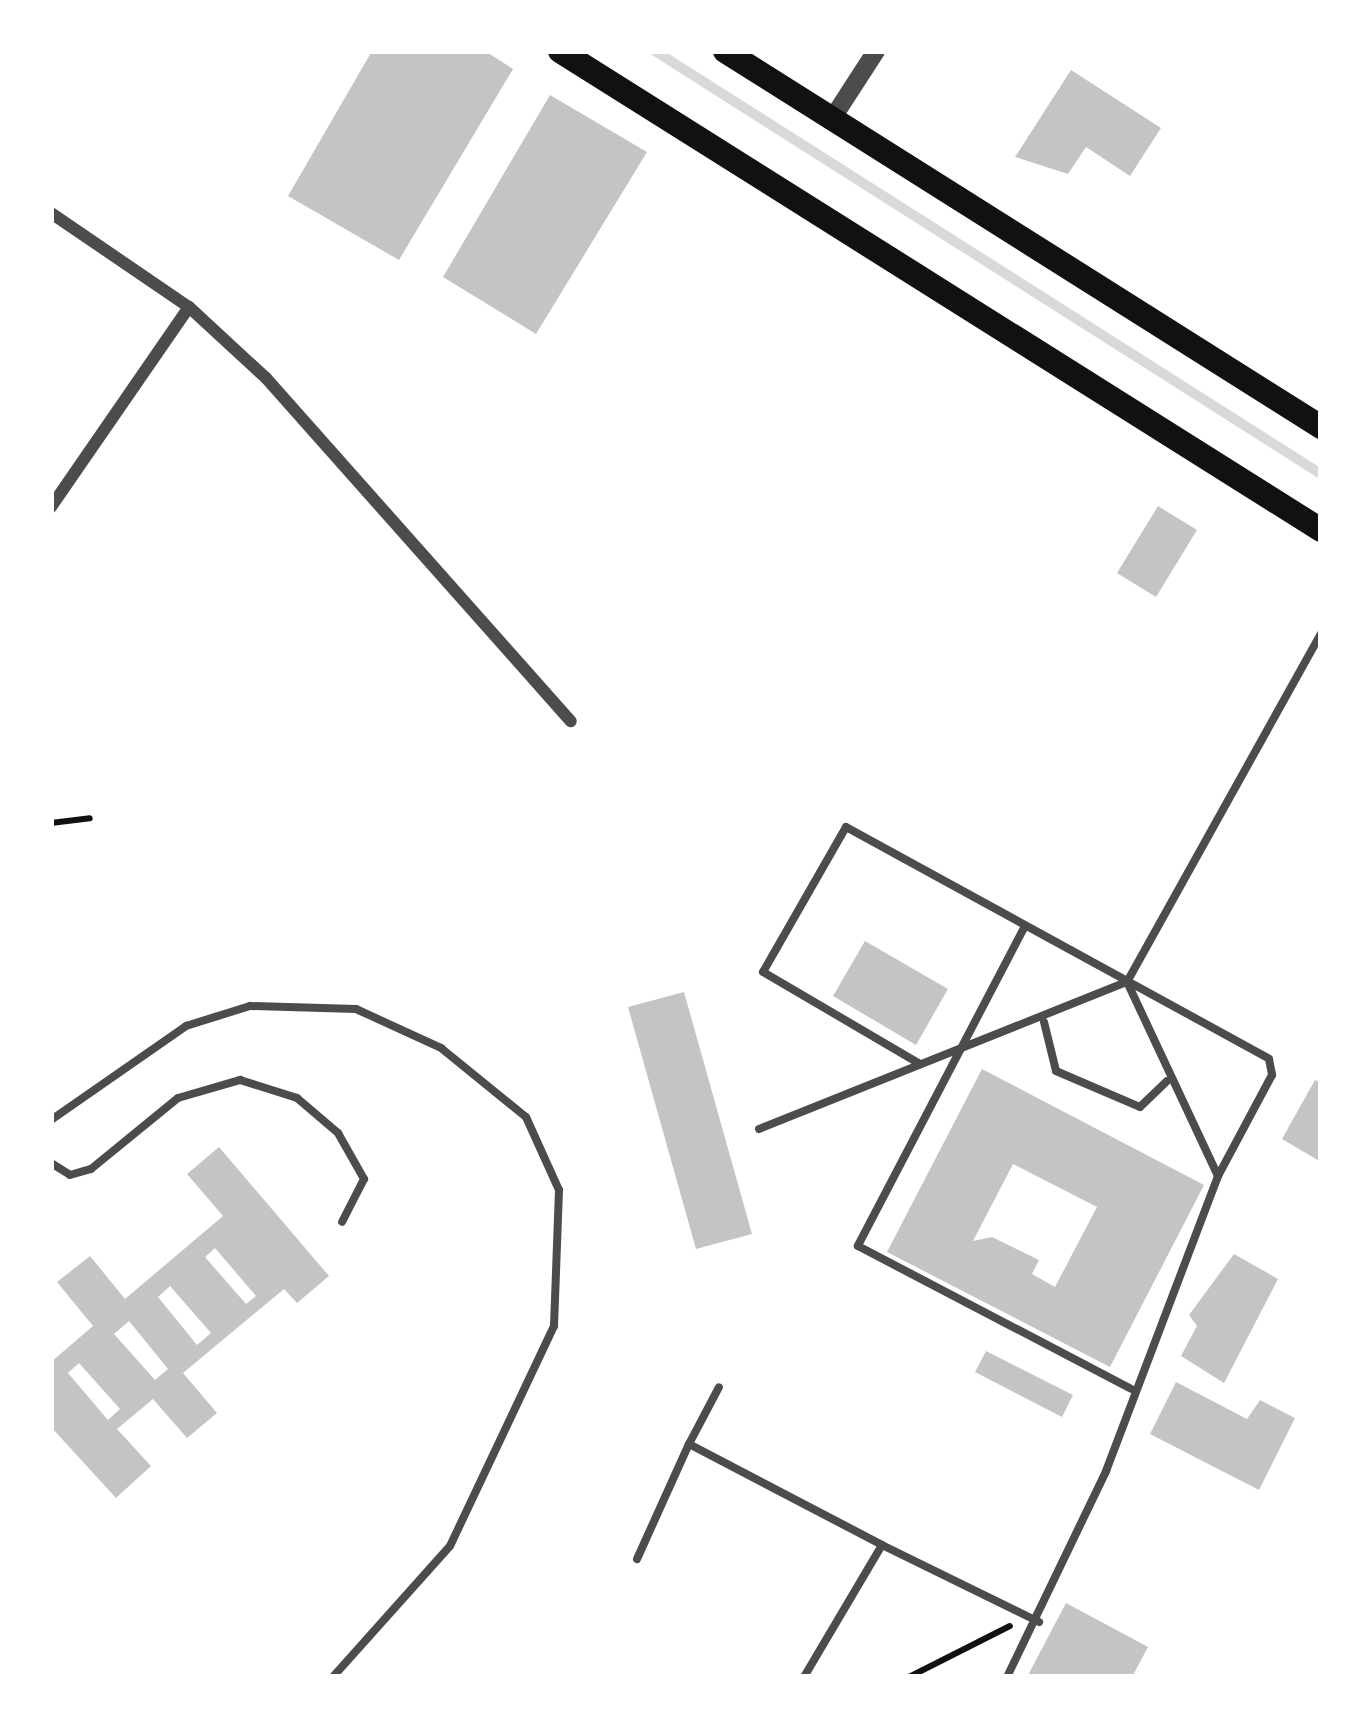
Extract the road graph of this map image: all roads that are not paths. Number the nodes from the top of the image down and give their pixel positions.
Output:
1 (560, 51) edge
2 (724, 51) edge
3 (876, 51) edge
4 (832, 119) junction
5 (51, 213) edge
6 (189, 307) junction
7 (1321, 427) edge
8 (51, 507) edge
9 (1321, 530) edge
10 (1321, 633) edge
11 (571, 721) dead end
12 (1025, 926) junction
13 (1127, 982) junction
14 (1044, 1022) junction
15 (957, 1046) junction
16 (920, 1064) junction
17 (1167, 1081) junction
18 (51, 1120) edge
19 (759, 1130) dead end
20 (51, 1163) edge
21 (1218, 1176) junction
22 (342, 1222) dead end
23 (719, 1387) dead end
24 (1131, 1389) junction
25 (689, 1444) junction
26 (882, 1545) junction
27 (637, 1559) dead end
28 (1039, 1622) junction
29 (333, 1677) edge
30 (803, 1677) edge
31 (1007, 1677) edge

1 - 9 highway
2 - 4 highway
3 - 4 street
4 - 7 highway
5 - 6 street
6 - 8 street
6 - 11 street
10 - 13 lane
12 - 13 lane
12 - 15 lane
12 - 16 lane
13 - 14 lane
13 - 17 lane
13 - 21 lane
14 - 15 lane
14 - 17 lane
15 - 16 lane
15 - 24 lane
16 - 19 lane
17 - 21 lane
18 - 29 lane
20 - 22 lane
21 - 24 lane
23 - 25 lane
24 - 28 lane
25 - 26 lane
25 - 27 lane
26 - 28 lane
26 - 30 lane
28 - 31 lane

